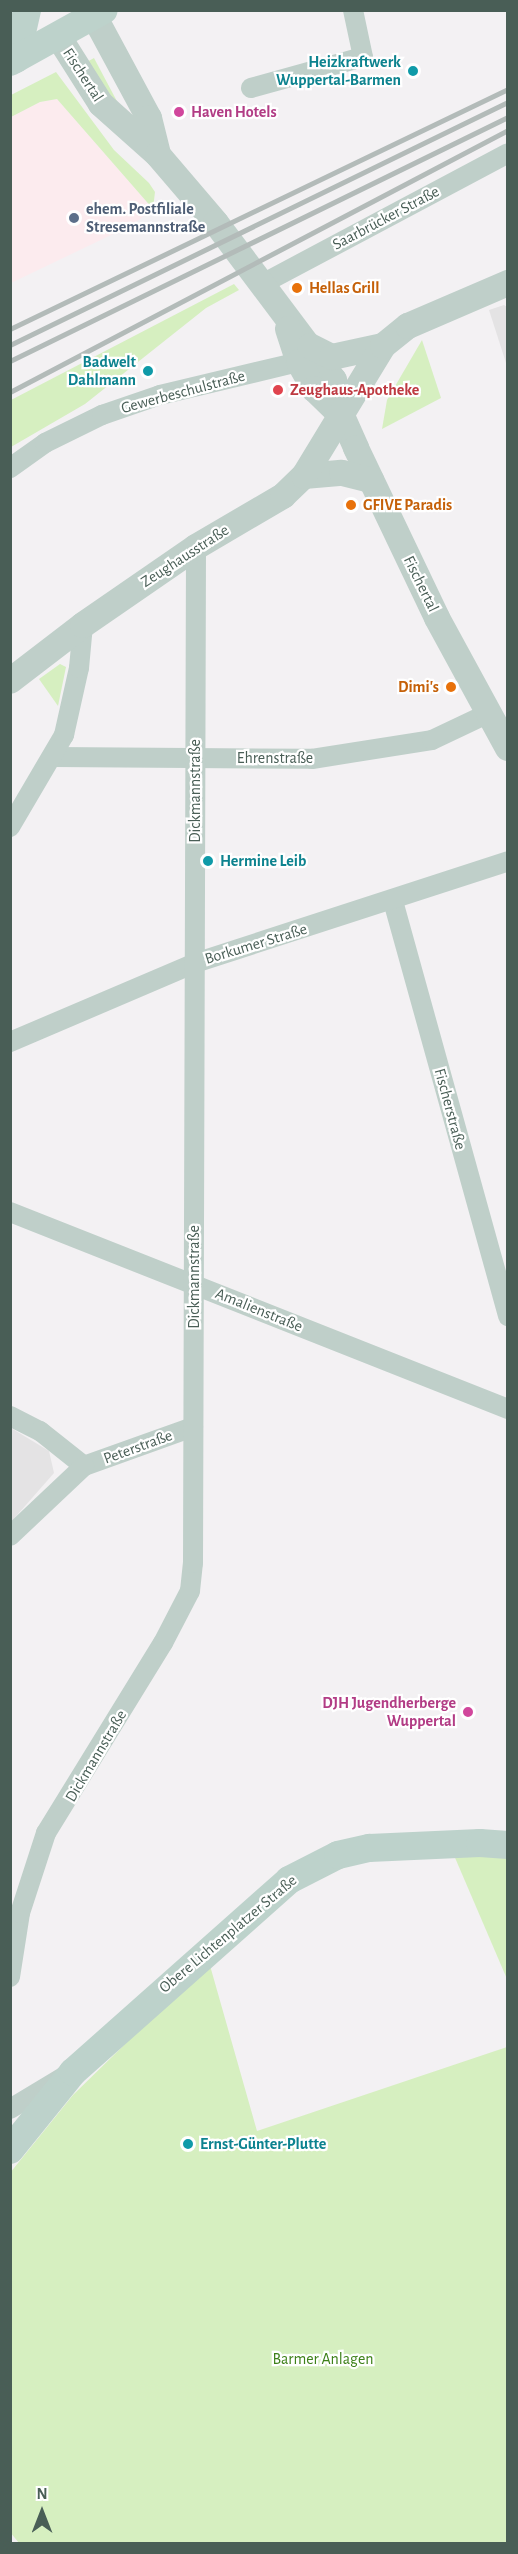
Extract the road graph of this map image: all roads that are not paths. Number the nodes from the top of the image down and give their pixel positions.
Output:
1 (27, 10) edge
2 (44, 10) edge
3 (352, 10) edge
4 (96, 12) edge
5 (58, 36) junction
6 (13, 61) edge
7 (251, 88) dead end
8 (507, 153) edge
9 (158, 154) junction
10 (261, 278) junction
11 (507, 284) edge
12 (383, 346) junction
13 (304, 354) junction
14 (342, 416) junction
15 (10, 468) edge
16 (304, 476) junction
17 (371, 480) junction
18 (196, 547) junction
19 (83, 624) junction
20 (10, 681) edge
21 (489, 713) junction
22 (507, 748) edge
23 (55, 757) junction
24 (195, 758) junction
25 (10, 827) edge
26 (507, 861) edge
27 (393, 901) junction
28 (195, 963) junction
29 (10, 1042) edge
30 (10, 1212) edge
31 (193, 1284) junction
32 (507, 1316) edge
33 (507, 1409) edge
34 (10, 1416) edge
35 (193, 1427) junction
36 (84, 1467) junction
37 (10, 1536) edge
38 (507, 1845) edge
39 (11, 1968) edge
40 (73, 2072) junction
41 (10, 2109) edge
42 (10, 2150) edge

1 - 6 main road
2 - 5 main road, Fischertal
3 - 7 street
4 - 5 main road
4 - 9 street, Fischertal
5 - 6 main road
5 - 9 street, Fischertal
8 - 10 street, Saarbrücker Straße
9 - 10 street, Fischertal
10 - 13 street, Fischertal
11 - 12 street
12 - 13 street
12 - 14 street
13 - 14 street, Fischertal
13 - 15 street, Gewerbeschulstraße
14 - 16 street, Zeughausstraße
14 - 17 street, Fischertal
16 - 17 street
16 - 18 street, Zeughausstraße
17 - 21 street, Fischertal
18 - 19 street, Zeughausstraße
18 - 24 street, Dickmannstraße
19 - 20 street, Zeughausstraße
19 - 23 street
21 - 22 street, Fischertal
21 - 24 street, Ehrenstraße
23 - 24 street, Ehrenstraße
23 - 25 street
24 - 28 street, Dickmannstraße
26 - 27 street, Borkumer Straße
27 - 28 street, Borkumer Straße
27 - 32 street, Fischerstraße
28 - 29 street, Borkumer Straße
28 - 31 street, Dickmannstraße
30 - 31 street, Amalienstraße
31 - 33 street, Amalienstraße
31 - 35 street, Dickmannstraße
34 - 36 street, Peterstraße
35 - 36 street, Peterstraße
35 - 39 street, Dickmannstraße
36 - 37 street, Peterstraße
38 - 40 main road, Obere Lichtenplatzer Straße
40 - 41 street
40 - 42 main road, Obere Lichtenplatzer Straße

